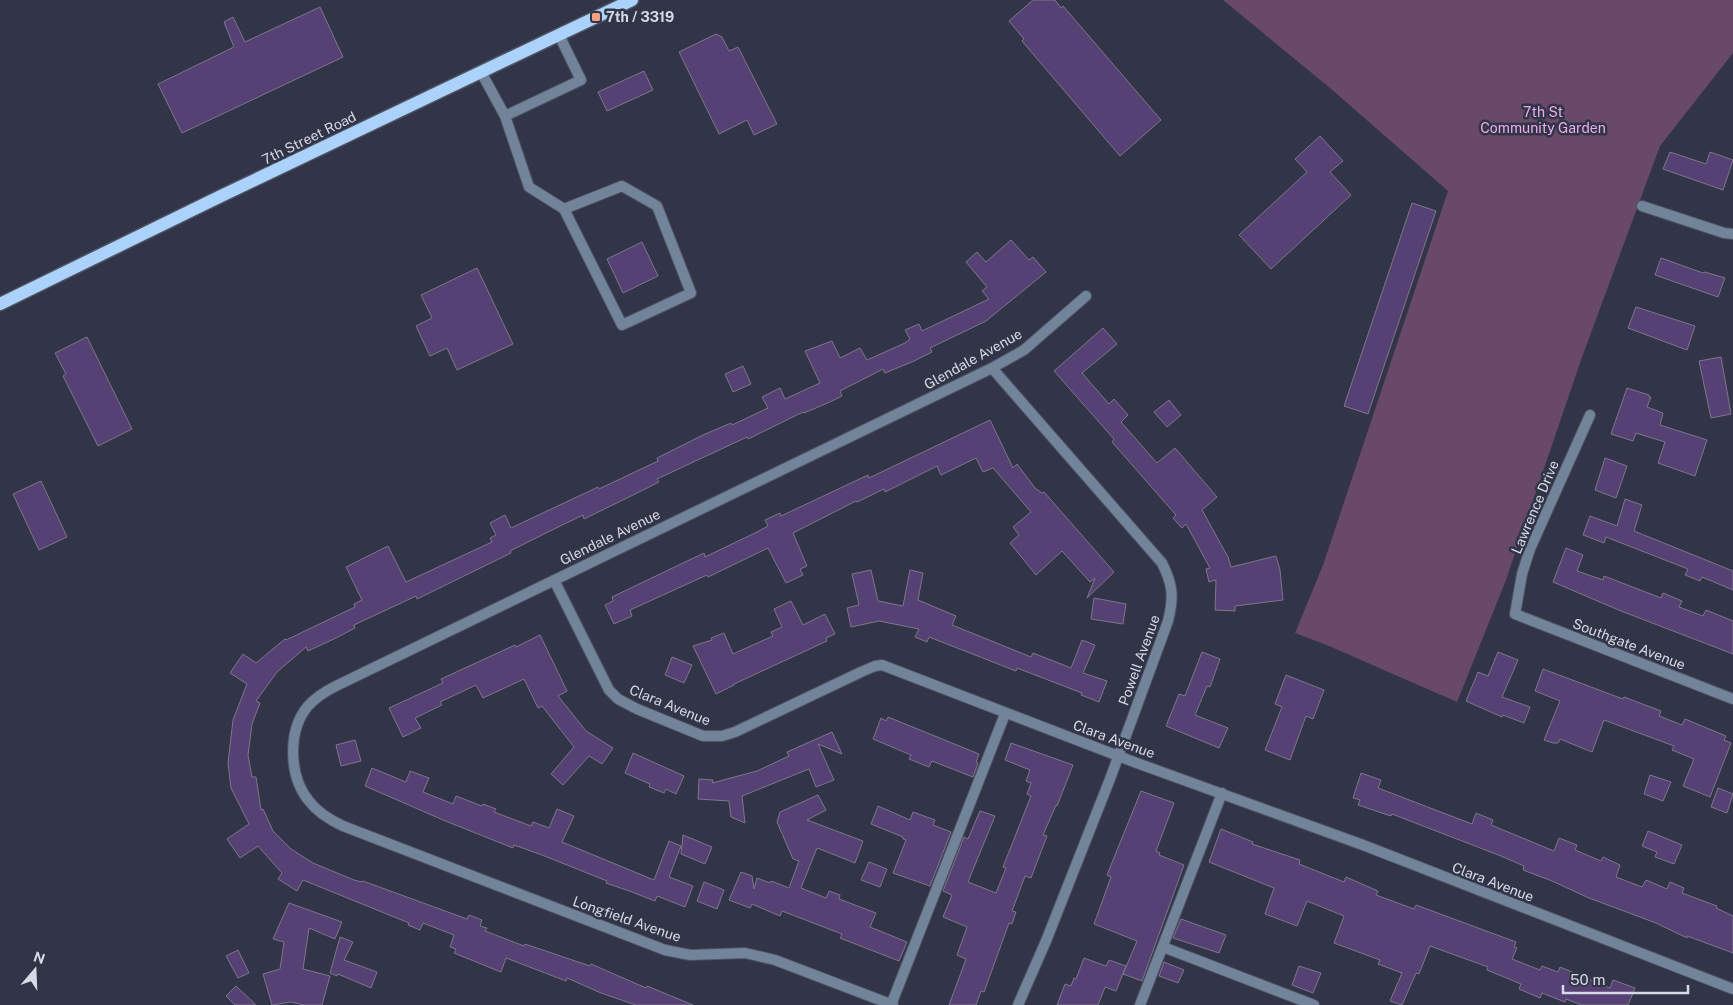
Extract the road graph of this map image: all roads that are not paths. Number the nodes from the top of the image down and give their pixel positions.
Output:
1 (632, 0) edge
2 (559, 35) junction
3 (481, 72) junction
4 (505, 116) junction
5 (1642, 206) dead end
6 (564, 209) junction
7 (1733, 234) edge
8 (1086, 296) dead end
9 (0, 304) edge
10 (992, 368) junction
11 (1590, 415) dead end
12 (554, 580) junction
13 (1515, 614) joint
14 (1733, 699) edge
15 (1005, 714) junction
16 (1118, 756) junction
17 (1222, 793) junction
18 (385, 843) joint
19 (1163, 946) junction
20 (1733, 989) edge
21 (892, 1005) edge
22 (1018, 1005) edge
23 (1140, 1005) edge
24 (1314, 1005) edge

1 - 2 main road, 7th Street Road
2 - 3 main road, 7th Street Road
2 - 4 street
3 - 4 street
3 - 9 main road, 7th Street Road
4 - 6 street
5 - 7 street
6 - 6 street
8 - 10 street, Glendale Avenue
10 - 12 street, Glendale Avenue
10 - 16 street, Powell Avenue
11 - 13 street, Lawrence Drive
12 - 15 street, Clara Avenue
12 - 18 street, Glendale Avenue
13 - 14 street, Southgate Avenue
15 - 16 street, Clara Avenue
15 - 21 street
16 - 17 street, Clara Avenue
16 - 22 street, Powell Avenue
17 - 19 street
17 - 20 street, Clara Avenue
18 - 21 street, Longfield Avenue
19 - 23 street
19 - 24 street

